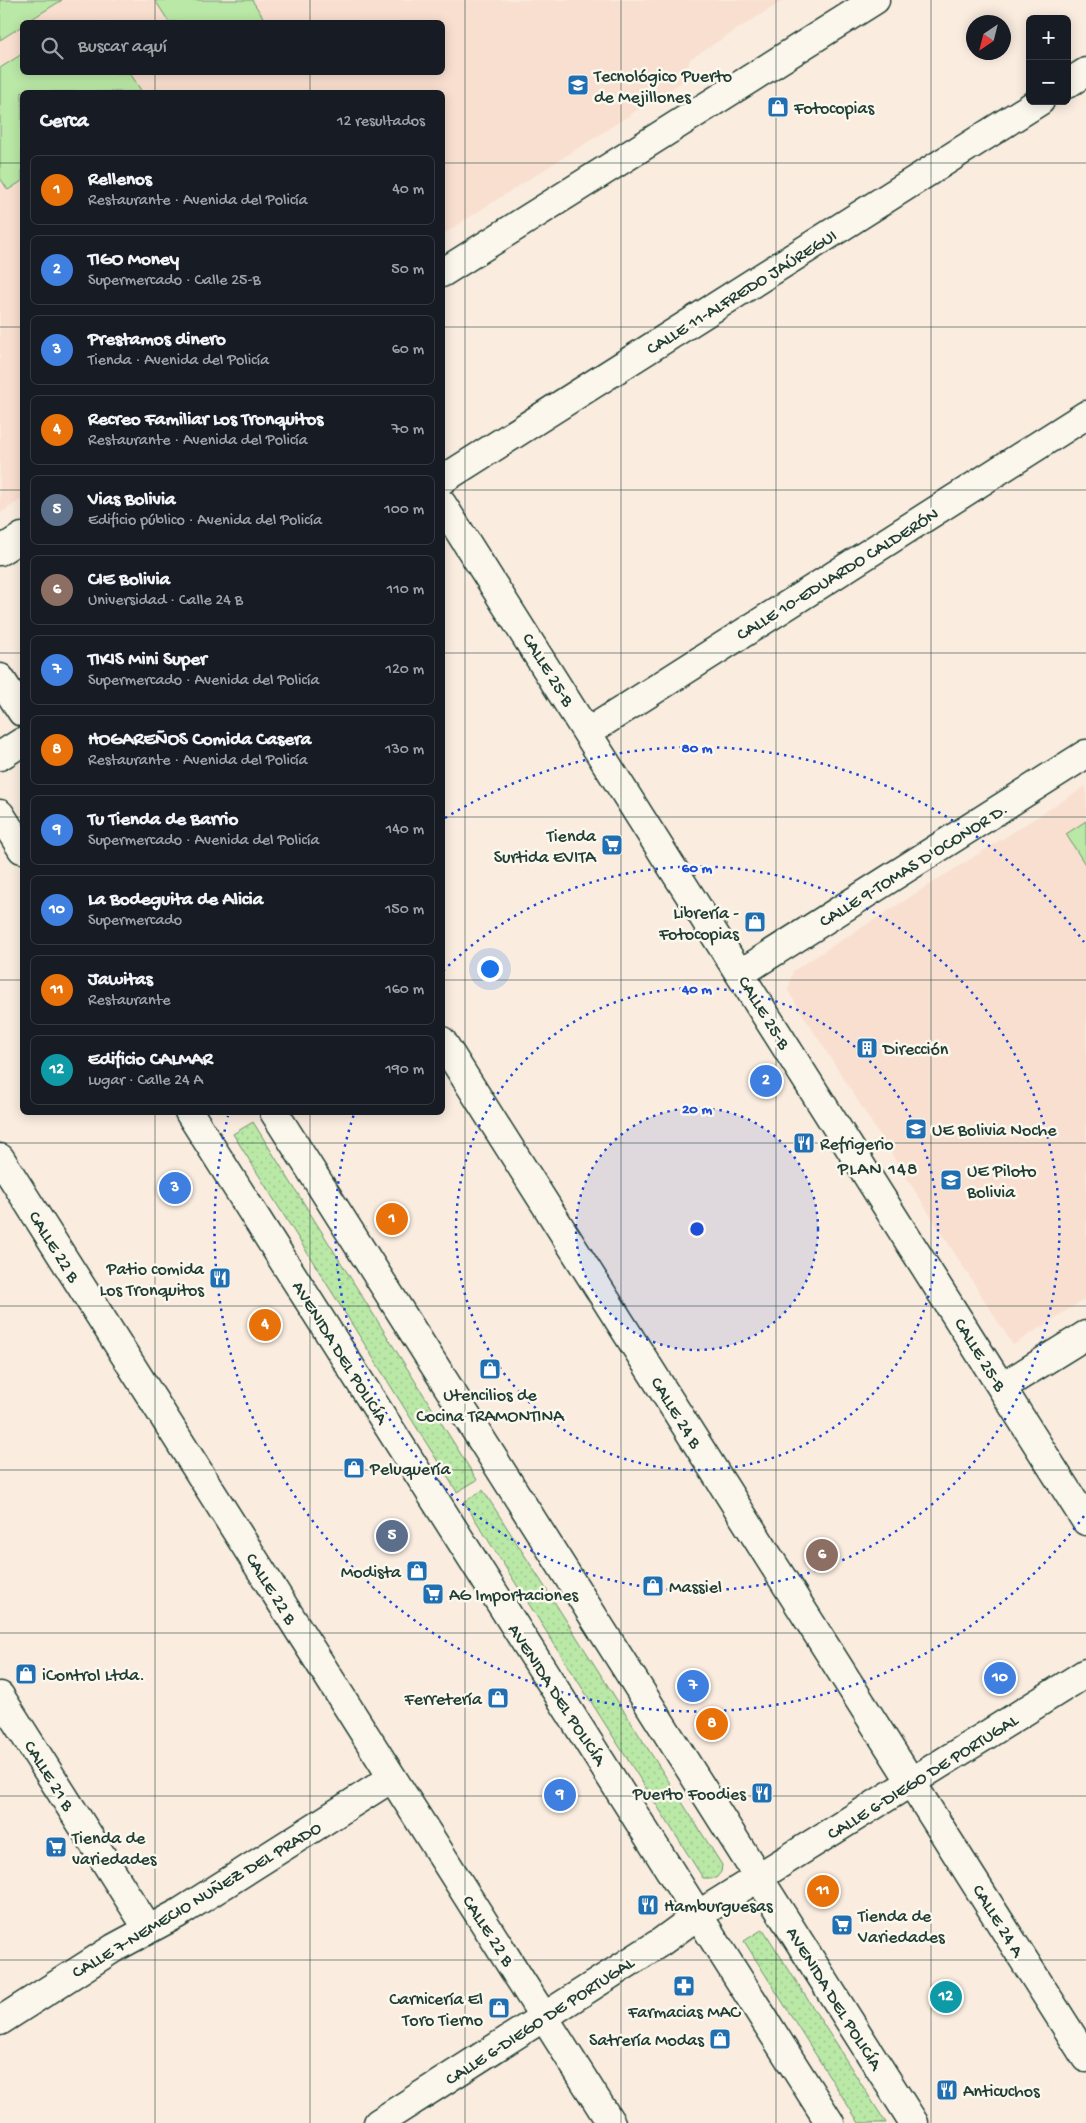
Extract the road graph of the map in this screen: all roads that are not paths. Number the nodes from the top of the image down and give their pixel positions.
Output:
1 (875, 0) edge
2 (1086, 72) edge
3 (1071, 81) edge
4 (1034, 105) edge
5 (445, 271) edge
6 (1086, 415) edge
7 (445, 478) edge
8 (445, 509) edge
9 (20, 538) edge
10 (0, 550) edge
11 (0, 678) edge
12 (20, 709) edge
13 (588, 732) junction
14 (20, 743) edge
15 (1086, 754) edge
16 (0, 756) edge
17 (0, 814) edge
18 (20, 846) edge
19 (741, 973) junction
20 (445, 1046) edge
21 (191, 1115) edge
22 (276, 1115) edge
23 (0, 1158) edge
24 (1086, 1335) edge
25 (1002, 1388) junction
26 (1086, 1521) edge
27 (1086, 1673) edge
28 (0, 1696) edge
29 (392, 1778) junction
30 (911, 1782) junction
31 (759, 1878) junction
32 (698, 1915) junction
33 (148, 1929) junction
34 (544, 2017) junction
35 (0, 2021) edge
36 (1086, 2058) edge
37 (378, 2123) edge
38 (610, 2123) edge
39 (830, 2123) edge
40 (914, 2123) edge

1 - 5 street
2 - 3 street
4 - 7 street, CALLE 11-ALFREDO JAÚREGUI
6 - 13 street, CALLE 10-EDUARDO CALDERÓN
8 - 13 street, CALLE 25-B
9 - 10 street
11 - 12 street
13 - 19 street, CALLE 25-B
14 - 16 street
15 - 19 street, CALLE 9-TOMAS D'OCONOR D.
17 - 18 street
19 - 25 street, CALLE 25-B
20 - 30 street, CALLE 24 B
21 - 32 street, AVENIDA DEL POLICÍA
22 - 31 street, AVENIDA DEL POLICÍA
23 - 29 street, CALLE 22 B
24 - 25 street
25 - 26 street, CALLE 25-B
27 - 30 street, CALLE 6-DIEGO DE PORTUGAL
28 - 33 street, CALLE 21 B
29 - 33 street, CALLE 7-NEMECIO NUÑEZ DEL PRADO
29 - 34 street, CALLE 22 B
30 - 31 street, CALLE 6-DIEGO DE PORTUGAL
30 - 36 street, CALLE 24 A
31 - 32 street, CALLE 6-DIEGO DE PORTUGAL
31 - 40 street, AVENIDA DEL POLICÍA
32 - 34 street, CALLE 6-DIEGO DE PORTUGAL
32 - 39 street, AVENIDA DEL POLICÍA
33 - 35 street, CALLE 7-NEMECIO NUÑEZ DEL PRADO
34 - 37 street, CALLE 6-DIEGO DE PORTUGAL
34 - 38 street, CALLE 22 B

